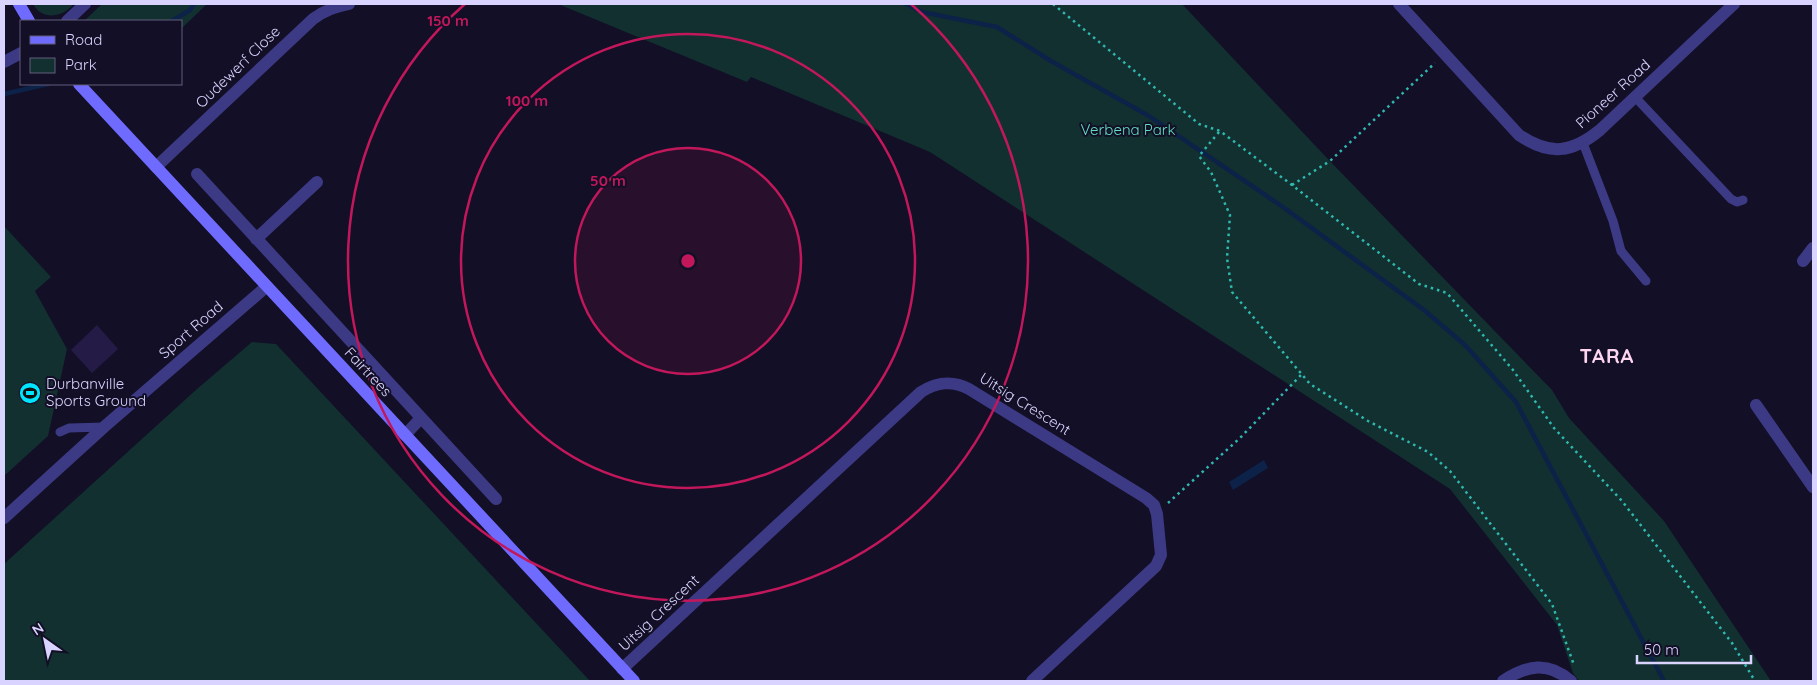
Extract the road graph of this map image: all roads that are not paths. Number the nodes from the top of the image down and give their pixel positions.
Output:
1 (19, 4) edge
2 (85, 4) edge
3 (349, 4) edge
4 (1399, 4) edge
5 (1734, 4) edge
6 (28, 20) edge
7 (68, 20) edge
8 (20, 54) edge
9 (4, 62) edge
10 (80, 85) edge
11 (1635, 97) junction
12 (1584, 143) junction
13 (156, 167) junction
14 (197, 174) dead end
15 (317, 182) dead end
16 (1743, 200) dead end
17 (256, 239) junction
18 (1813, 248) edge
19 (1803, 261) dead end
20 (1646, 281) dead end
21 (266, 287) junction
22 (1756, 405) dead end
23 (421, 418) junction
24 (104, 427) junction
25 (60, 432) dead end
26 (405, 435) junction
27 (1813, 487) edge
28 (496, 499) dead end
29 (4, 518) edge
30 (622, 669) junction
31 (634, 681) edge
32 (1032, 681) edge
33 (1503, 681) edge
34 (1571, 681) edge

1 - 6 main road
2 - 7 street
3 - 13 street, Oudewerf Close
4 - 12 street, Pioneer Road
5 - 11 street, Pioneer Road
8 - 9 street
10 - 13 main road, Fairtrees
11 - 12 street, Pioneer Road
11 - 16 lane
12 - 20 lane
13 - 21 main road, Fairtrees
14 - 17 street
15 - 17 street
17 - 23 street
18 - 19 street
21 - 24 street, Sport Road
21 - 26 main road, Fairtrees
22 - 27 street
23 - 26 street
23 - 28 street
24 - 25 lane
24 - 29 street, Sport Road
26 - 30 main road, Fairtrees
30 - 31 main road, Fairtrees
30 - 32 street, Uitsig Crescent
33 - 34 street

